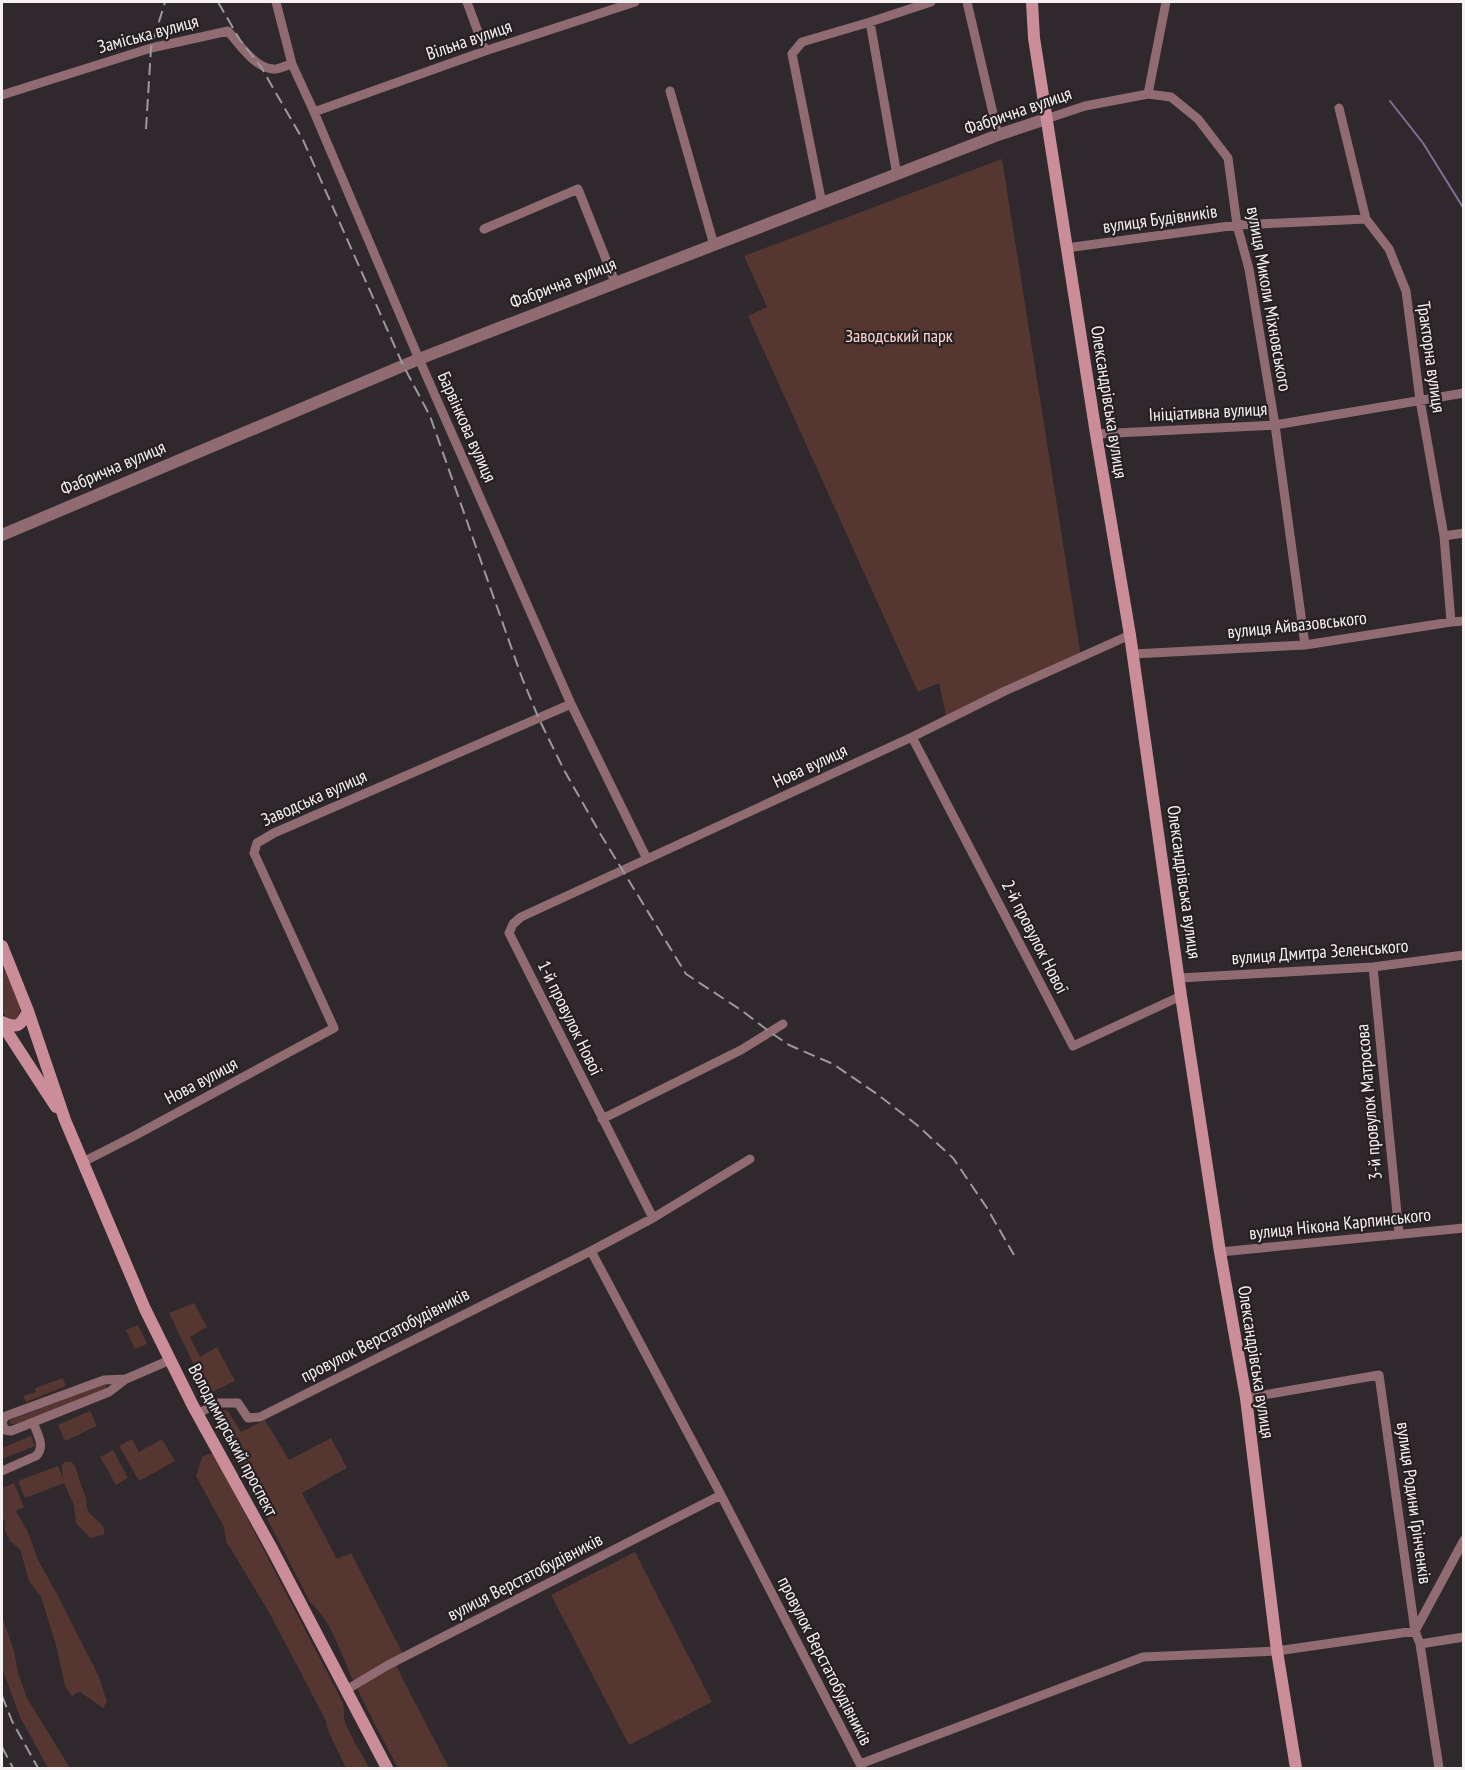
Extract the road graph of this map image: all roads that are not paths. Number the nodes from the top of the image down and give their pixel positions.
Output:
1 (276, 2) edge
2 (468, 2) edge
3 (635, 2) edge
4 (931, 2) edge
5 (967, 2) edge
6 (1032, 2) edge
7 (1166, 2) edge
8 (609, 6) edge
9 (870, 22) junction
10 (485, 51) junction
11 (292, 64) junction
12 (670, 91) dead end
13 (1148, 94) junction
14 (2, 95) edge
15 (1339, 108) dead end
16 (314, 112) junction
17 (1046, 119) junction
18 (998, 135) junction
19 (897, 175) junction
20 (822, 204) junction
21 (1366, 219) junction
22 (1238, 225) junction
23 (484, 229) dead end
24 (714, 246) junction
25 (1066, 248) junction
26 (615, 282) junction
27 (419, 359) junction
28 (1464, 393) edge
29 (1420, 400) junction
30 (1275, 425) junction
31 (1096, 435) junction
32 (1464, 533) edge
33 (2, 535) edge
34 (1444, 536) junction
35 (1464, 621) edge
36 (1451, 622) junction
37 (1130, 635) junction
38 (1305, 645) junction
39 (1133, 654) junction
40 (571, 704) junction
41 (912, 737) junction
42 (646, 859) junction
43 (509, 933) joint
44 (2, 946) edge
45 (1464, 955) edge
46 (1373, 967) junction
47 (1180, 978) junction
48 (1181, 996) junction
49 (28, 1011) junction
50 (2, 1023) edge
51 (783, 1024) dead end
52 (334, 1028) joint
53 (602, 1119) junction
54 (65, 1120) junction
55 (750, 1159) dead end
56 (83, 1162) junction
57 (652, 1218) junction
58 (1464, 1228) edge
59 (1399, 1234) junction
60 (591, 1251) junction
61 (1220, 1252) junction
62 (170, 1360) junction
63 (126, 1379) junction
64 (1245, 1398) junction
65 (197, 1413) junction
66 (3, 1419) edge
67 (33, 1422) junction
68 (11, 1431) junction
69 (2, 1437) edge
70 (2, 1471) edge
71 (721, 1495) junction
72 (1464, 1540) edge
73 (1415, 1631) junction
74 (1464, 1637) edge
75 (1420, 1644) junction
76 (1277, 1652) junction
77 (346, 1690) junction
78 (387, 1768) edge
79 (1296, 1768) edge
80 (1439, 1768) edge

1 - 11 street, Барвінкова вулиця
2 - 10 street
3 - 8 street, Вільна вулиця
4 - 9 street
5 - 18 street
6 - 17 main road, Олександрівська вулиця
7 - 13 street
8 - 10 street, Вільна вулиця
9 - 19 street
9 - 20 street
10 - 16 street, Вільна вулиця
11 - 14 street, Заміська вулиця
11 - 16 street, Барвінкова вулиця
12 - 24 street
13 - 17 street, Фабрична вулиця
13 - 22 street, вулиця Миколи Міхновського
15 - 21 street, Тракторна вулиця
16 - 27 street, Барвінкова вулиця
17 - 18 street, Фабрична вулиця
17 - 25 main road, Олександрівська вулиця
18 - 19 street, Фабрична вулиця
19 - 20 street, Фабрична вулиця
20 - 24 street, Фабрична вулиця
21 - 22 street, вулиця Будівників
21 - 29 street, Тракторна вулиця
22 - 25 street, вулиця Будівників
22 - 30 street, вулиця Миколи Міхновського
23 - 26 street
24 - 26 street, Фабрична вулиця
25 - 31 main road, Олександрівська вулиця
26 - 27 street, Фабрична вулиця
27 - 33 street, Фабрична вулиця
27 - 40 street, Барвінкова вулиця
28 - 29 street, Ініціативна вулиця
29 - 30 street, Ініціативна вулиця
29 - 34 street, Тракторна вулиця
30 - 31 street, Ініціативна вулиця
30 - 38 street, вулиця Миколи Міхновського
31 - 37 main road, Олександрівська вулиця
32 - 34 street
34 - 36 street, Тракторна вулиця
35 - 36 street, вулиця Айвазовського
36 - 38 street, вулиця Айвазовського
37 - 39 main road, Олександрівська вулиця
37 - 41 street, Нова вулиця
38 - 39 street, вулиця Айвазовського
39 - 47 main road, Олександрівська вулиця
40 - 42 street, Барвінкова вулиця
40 - 52 street, Заводська вулиця
41 - 42 street, Нова вулиця
41 - 48 street, 2-й провулок Нової
42 - 43 street, Нова вулиця
43 - 53 street, 1-й провулок Нової
44 - 49 main road, Володимирський проспект
45 - 46 street, вулиця Дмитра Зеленського
46 - 47 street, вулиця Дмитра Зеленського
46 - 59 street, 3-й провулок Матросова
47 - 48 main road, Олександрівська вулиця
48 - 61 main road, Олександрівська вулиця
49 - 50 main road, Володимирський проспект
49 - 54 main road, Володимирський проспект
50 - 54 main road, Володимирський проспект
51 - 53 street
52 - 56 street, Нова вулиця
53 - 57 street, 1-й провулок Нової
54 - 56 main road, Володимирський проспект
55 - 57 street, провулок Верстатобудівників
56 - 62 main road, Володимирський проспект
57 - 60 street, провулок Верстатобудівників
58 - 59 street, вулиця Нікона Карпинського
59 - 61 street, вулиця Нікона Карпинського
60 - 65 street, провулок Верстатобудівників
60 - 71 street, провулок Верстатобудівників
61 - 64 main road, Олександрівська вулиця
62 - 63 street
62 - 65 main road, Володимирський проспект
63 - 66 street
63 - 67 street
64 - 73 street, вулиця Родини Грінченків
64 - 76 main road, Олександрівська вулиця
65 - 77 main road, Володимирський проспект
66 - 68 street
67 - 68 street
67 - 70 street
68 - 69 street
71 - 76 street, провулок Верстатобудівників
71 - 77 street, вулиця Верстатобудівників
72 - 73 street
73 - 75 street, вулиця Родини Грінченків
73 - 76 street
74 - 75 street
75 - 80 street, вулиця Родини Грінченків
76 - 79 main road, Олександрівська вулиця
77 - 78 main road, Володимирський проспект

